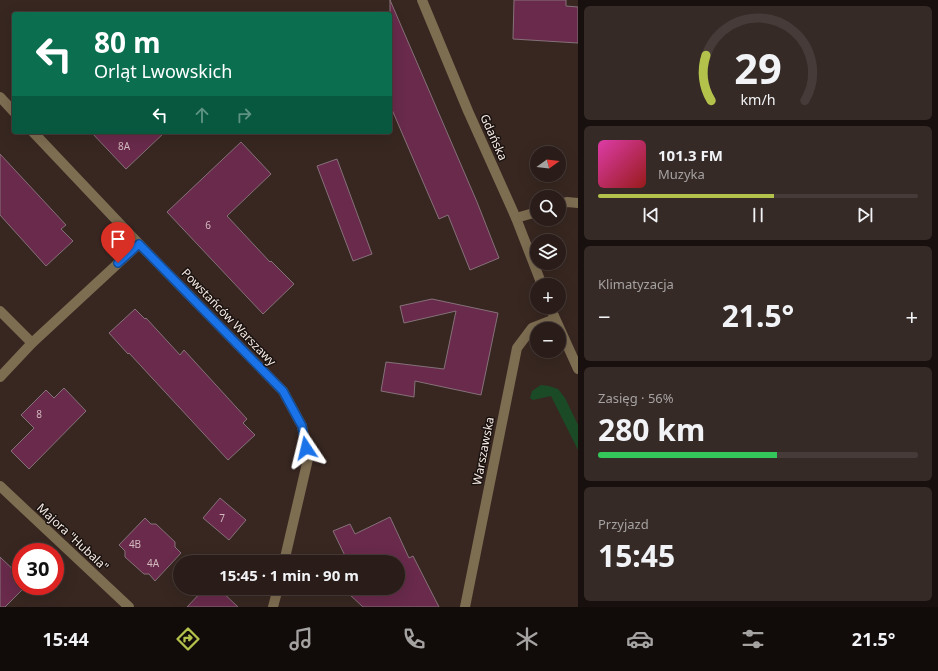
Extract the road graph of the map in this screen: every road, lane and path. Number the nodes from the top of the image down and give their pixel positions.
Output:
1 (422, 0) edge
2 (0, 97) edge
3 (12, 110) edge
4 (35, 134) edge
5 (566, 202) edge
6 (578, 203) edge
7 (530, 214) edge
8 (516, 218) junction
9 (139, 244) junction
10 (539, 278) edge
11 (0, 311) edge
12 (553, 314) edge
13 (555, 319) junction
14 (32, 343) junction
15 (578, 369) edge
16 (0, 378) edge
17 (0, 486) edge
18 (286, 555) edge
19 (276, 595) edge
20 (129, 607) edge
21 (273, 607) edge
22 (465, 607) edge

1 - 8 street, Gdańska
2 - 3 street
4 - 9 street, Powstańców Warszawy
5 - 6 street
7 - 8 street
8 - 10 street, Gdańska
9 - 14 street
9 - 18 street, Powstańców Warszawy
11 - 14 street
12 - 13 street
13 - 15 street
13 - 22 street, Warszawska
14 - 16 street
17 - 20 street, Majora "Hubala"
19 - 21 street

